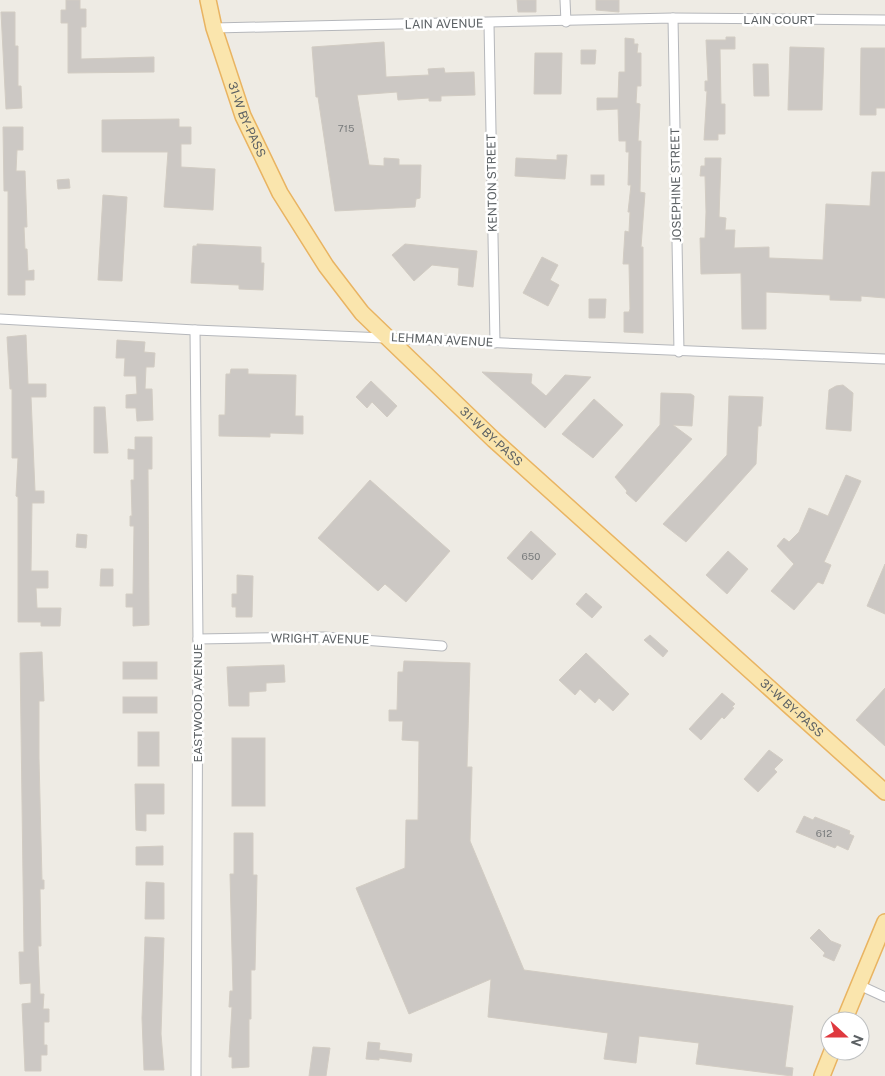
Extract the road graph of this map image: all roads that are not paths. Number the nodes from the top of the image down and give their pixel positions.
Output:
1 (208, 0) edge
2 (565, 0) edge
3 (673, 18) junction
4 (885, 20) edge
5 (566, 22) junction
6 (489, 24) junction
7 (214, 28) junction
8 (0, 319) edge
9 (195, 330) junction
10 (386, 338) junction
11 (495, 343) junction
12 (679, 352) junction
13 (885, 359) edge
14 (198, 639) junction
15 (442, 646) dead end
16 (885, 792) edge
17 (885, 922) edge
18 (859, 985) junction
19 (885, 997) edge
20 (848, 1011) edge
21 (828, 1061) edge
22 (196, 1076) edge
23 (822, 1076) edge

1 - 7 main road, 31-W BY-PASS
2 - 5 street
3 - 4 street, LAIN COURT
3 - 5 street, LAIN AVENUE
3 - 12 street, JOSEPHINE STREET
5 - 6 street, LAIN AVENUE
6 - 7 street, LAIN AVENUE
6 - 11 street, KENTON STREET
7 - 10 main road, 31-W BY-PASS
8 - 9 street, LEHMAN AVENUE
9 - 10 street, LEHMAN AVENUE
9 - 14 street, EASTWOOD AVENUE
10 - 11 street, LEHMAN AVENUE
10 - 16 main road, 31-W BY-PASS
11 - 12 street, LEHMAN AVENUE
12 - 13 street, LEHMAN AVENUE
14 - 15 street, WRIGHT AVENUE
14 - 22 street, EASTWOOD AVENUE
17 - 18 main road
18 - 19 street
18 - 20 main road
21 - 23 main road

